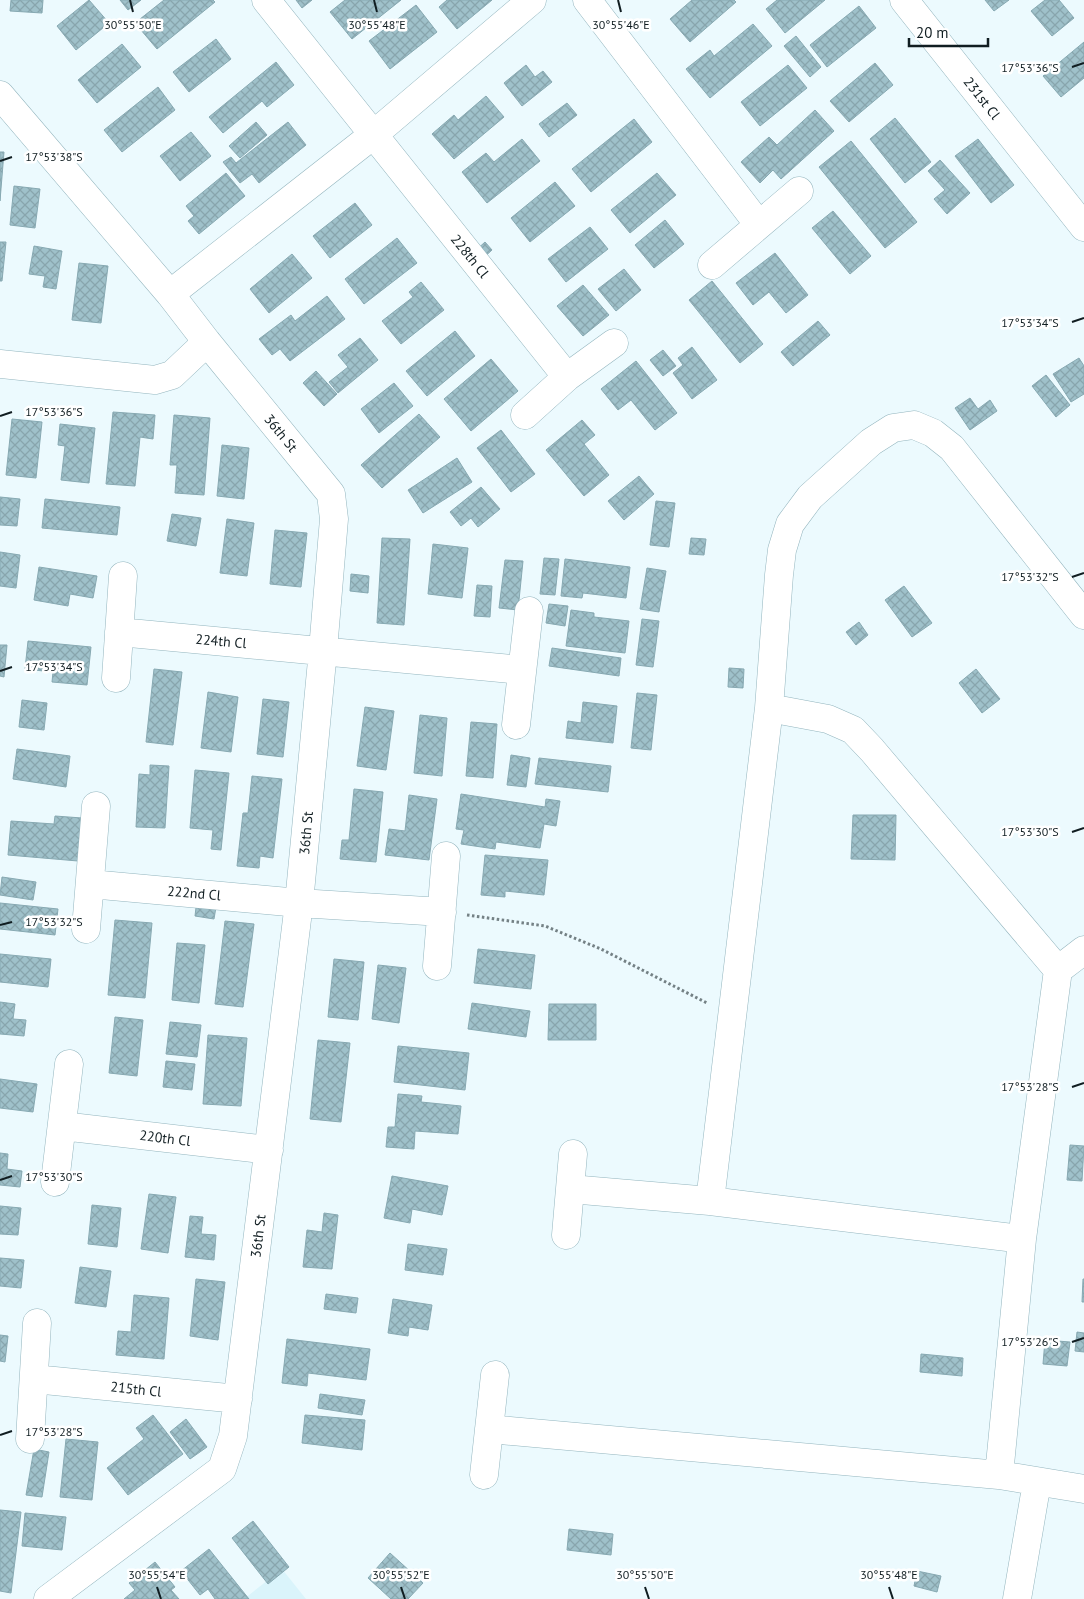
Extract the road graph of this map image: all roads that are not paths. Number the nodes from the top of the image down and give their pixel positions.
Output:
1 (266, 0) edge
2 (532, 0) edge
3 (587, 0) edge
4 (904, 0) edge
5 (0, 95) edge
6 (373, 136) junction
7 (800, 191) dead end
8 (759, 225) junction
9 (1084, 228) edge
10 (712, 265) dead end
11 (170, 294) junction
12 (207, 342) junction
13 (614, 343) dead end
14 (0, 364) edge
15 (567, 377) junction
16 (524, 415) dead end
17 (123, 576) dead end
18 (529, 612) dead end
19 (1084, 615) edge
20 (119, 632) junction
21 (323, 650) junction
22 (522, 670) junction
23 (116, 678) dead end
24 (769, 708) junction
25 (516, 725) dead end
26 (96, 806) dead end
27 (446, 856) dead end
28 (90, 884) junction
29 (299, 903) junction
30 (442, 912) junction
31 (86, 929) dead end
32 (1084, 950) edge
33 (437, 966) dead end
34 (1058, 970) junction
35 (69, 1064) dead end
36 (62, 1126) junction
37 (269, 1150) junction
38 (573, 1154) dead end
39 (55, 1182) dead end
40 (570, 1189) junction
41 (710, 1201) junction
42 (566, 1235) dead end
43 (1022, 1239) junction
44 (36, 1323) dead end
45 (495, 1375) dead end
46 (34, 1379) junction
47 (238, 1399) junction
48 (489, 1429) junction
49 (30, 1439) dead end
50 (999, 1474) junction
51 (484, 1475) dead end
52 (1037, 1482) junction
53 (1084, 1489) edge
54 (48, 1599) edge
55 (1017, 1599) edge

1 - 6 street, 228th Cl
2 - 6 street
3 - 8 street
4 - 9 street, 231st Cl
5 - 11 street, 36th St
6 - 11 street
6 - 15 street, 228th Cl
7 - 8 street
8 - 10 street
11 - 12 street, 36th St
12 - 14 street
12 - 21 street, 36th St
13 - 15 street
15 - 16 street
17 - 20 street
18 - 22 street
19 - 24 street
20 - 21 street, 224th Cl
20 - 23 street
21 - 22 street, 224th Cl
21 - 29 street, 36th St
22 - 25 street
24 - 34 street
24 - 41 street
26 - 28 street
27 - 30 street
28 - 29 street, 222nd Cl
28 - 31 street
29 - 30 street, 222nd Cl
29 - 37 street, 36th St
30 - 33 street
32 - 34 street
34 - 43 street
35 - 36 street
36 - 37 street, 220th Cl
36 - 39 street
37 - 47 street, 36th St
38 - 40 street
40 - 41 street
40 - 42 street
41 - 43 street
43 - 50 street
44 - 46 street
45 - 48 street
46 - 47 street, 215th Cl
46 - 49 street
47 - 54 street, 36th St
48 - 50 street
48 - 51 street
50 - 52 street
52 - 53 street
52 - 55 street

